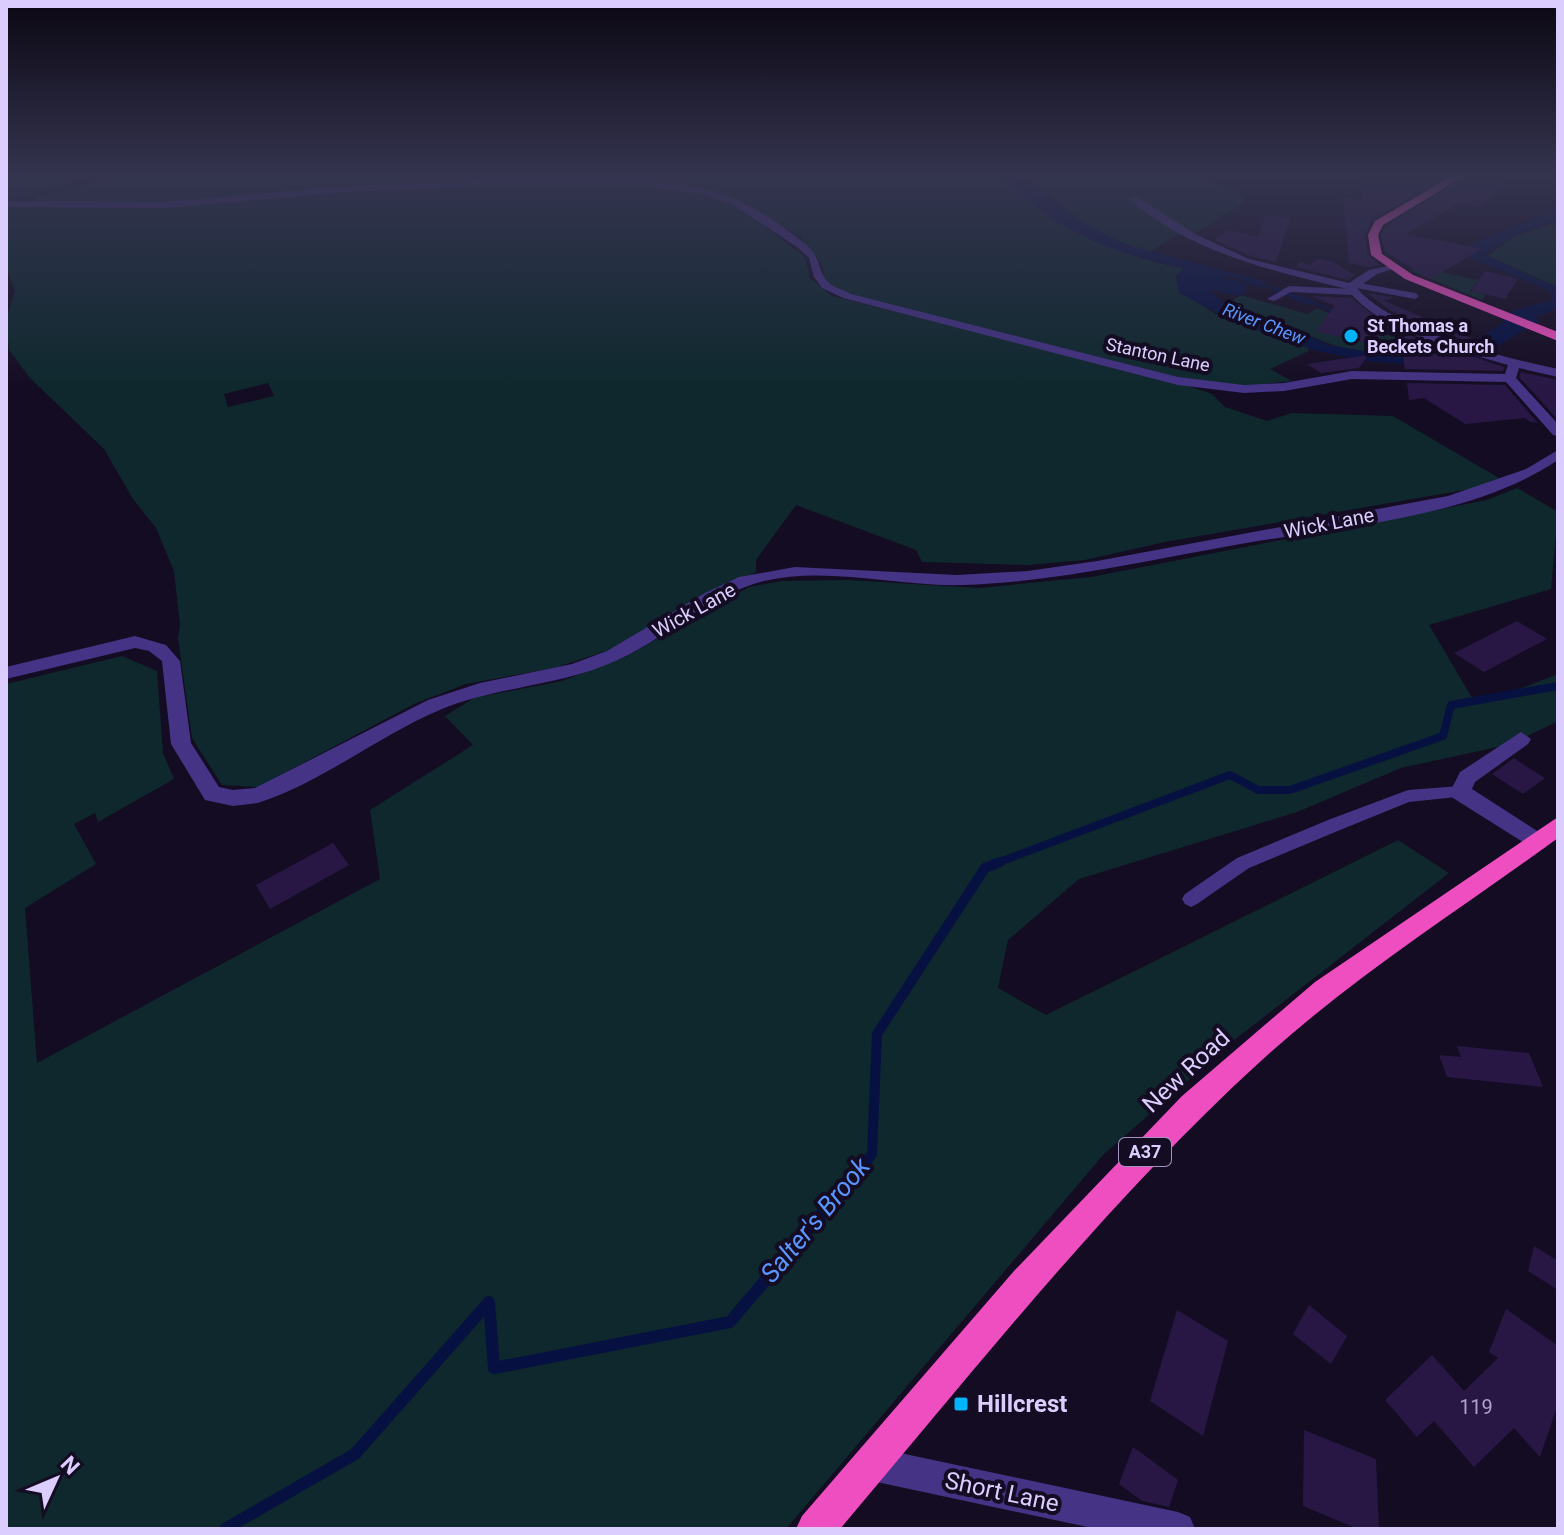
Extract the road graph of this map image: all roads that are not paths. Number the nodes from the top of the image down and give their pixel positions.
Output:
1 (801, 247) edge
2 (1215, 247) edge
3 (1373, 247) edge
4 (1389, 267) junction
5 (1352, 288) junction
6 (1415, 296) dead end
7 (1271, 299) dead end
8 (1558, 337) edge
9 (1512, 371) junction
10 (1558, 373) edge
11 (1558, 432) edge
12 (1558, 454) edge
13 (6, 673) edge
14 (1521, 739) dead end
15 (1460, 792) junction
16 (1547, 834) edge
17 (1191, 899) dead end
18 (872, 1464) junction
19 (815, 1529) edge
20 (1178, 1529) edge

1 - 9 street, Stanton Lane
2 - 5 street
3 - 4 highway
4 - 5 street
4 - 8 highway
5 - 6 lane
5 - 7 lane
5 - 9 street
9 - 10 street
9 - 11 street
12 - 13 street, Wick Lane
14 - 15 street
15 - 16 street
15 - 17 lane
16 - 18 highway, New Road / A37
18 - 19 highway, New Road / A37
18 - 20 street, Short Lane

